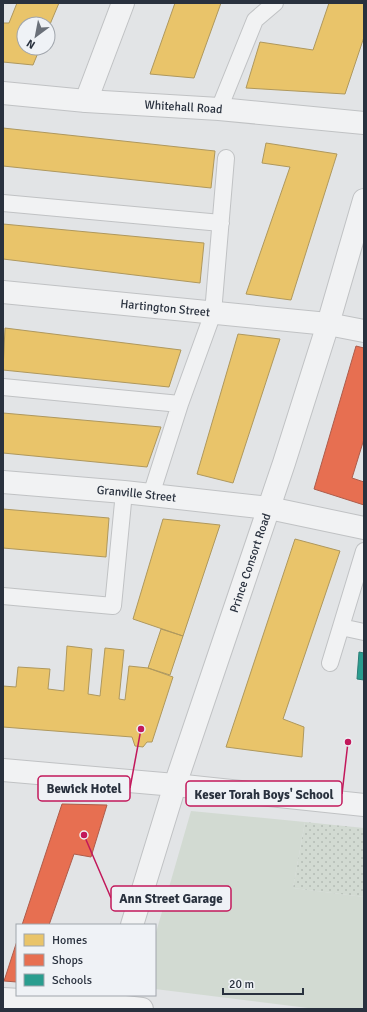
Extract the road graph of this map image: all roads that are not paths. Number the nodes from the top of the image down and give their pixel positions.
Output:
1 (123, 3) edge
2 (275, 3) edge
3 (3, 93) edge
4 (86, 101) junction
5 (219, 110) junction
6 (364, 123) edge
7 (226, 158) dead end
8 (364, 200) edge
9 (3, 203) edge
10 (221, 222) junction
11 (3, 292) edge
12 (213, 313) junction
13 (328, 324) junction
14 (364, 331) edge
15 (3, 387) edge
16 (180, 404) junction
17 (3, 482) edge
18 (124, 492) junction
19 (151, 495) junction
20 (269, 508) junction
21 (364, 528) edge
22 (364, 551) edge
23 (3, 596) edge
24 (341, 627) junction
25 (364, 632) edge
26 (330, 662) dead end
27 (3, 770) edge
28 (175, 785) junction
29 (364, 805) edge
30 (132, 924) edge
31 (3, 999) edge
32 (108, 1003) edge
33 (142, 1009) edge

1 - 4 street
2 - 5 lane
3 - 4 street, Whitehall Road
4 - 5 street, Whitehall Road
5 - 6 street, Whitehall Road
7 - 10 lane
8 - 13 street, Prince Consort Road
9 - 10 lane
10 - 12 lane
11 - 12 street, Hartington Street
12 - 13 street, Hartington Street
12 - 16 lane
13 - 14 street, Hartington Street
13 - 20 street, Prince Consort Road
15 - 16 lane
16 - 19 lane
17 - 18 street, Granville Street
18 - 19 street, Granville Street
18 - 23 lane
19 - 20 street, Granville Street
20 - 21 street, Granville Street
20 - 28 street, Prince Consort Road
22 - 24 lane
24 - 25 lane
24 - 26 lane
27 - 28 street
28 - 29 street
28 - 30 street, Prince Consort Road
31 - 32 street
32 - 33 street

